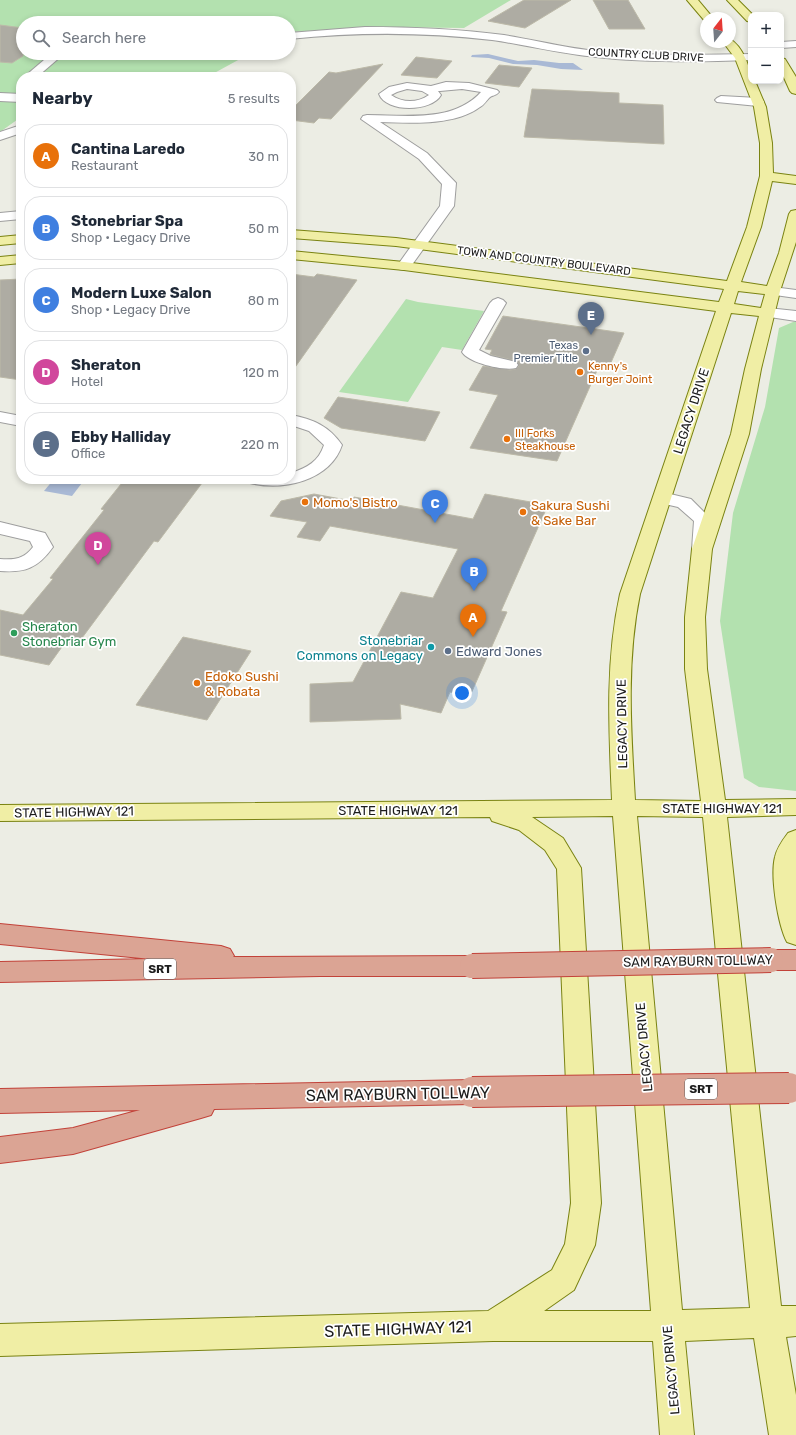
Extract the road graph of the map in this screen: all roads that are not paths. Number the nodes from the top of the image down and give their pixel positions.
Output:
1 (692, 0) edge
2 (732, 0) edge
3 (703, 12) edge
4 (748, 15) edge
5 (296, 35) edge
6 (494, 37) junction
7 (606, 44) dead end
8 (796, 44) edge
9 (784, 45) edge
10 (735, 49) edge
11 (784, 58) edge
12 (50, 60) edge
13 (36, 72) edge
14 (16, 88) edge
15 (430, 90) junction
16 (796, 91) edge
17 (3, 97) edge
18 (16, 98) edge
19 (389, 100) junction
20 (721, 100) dead end
21 (758, 102) junction
22 (370, 109) junction
23 (16, 131) edge
24 (0, 136) edge
25 (767, 176) junction
26 (796, 180) edge
27 (796, 214) edge
28 (16, 215) edge
29 (0, 217) edge
30 (296, 234) edge
31 (16, 239) edge
32 (0, 241) edge
33 (420, 245) junction
34 (296, 255) edge
35 (16, 259) edge
36 (0, 261) edge
37 (404, 266) junction
38 (732, 286) junction
39 (773, 291) junction
40 (796, 294) edge
41 (498, 303) dead end
42 (725, 307) junction
43 (768, 312) junction
44 (796, 316) edge
45 (510, 365) dead end
46 (0, 417) edge
47 (16, 420) edge
48 (296, 421) edge
49 (296, 477) edge
50 (662, 498) junction
51 (0, 528) edge
52 (702, 549) junction
53 (0, 565) edge
54 (624, 808) junction
55 (796, 808) edge
56 (714, 809) junction
57 (484, 810) junction
58 (0, 813) edge
59 (796, 839) edge
60 (0, 934) edge
61 (796, 935) edge
62 (796, 960) edge
63 (320, 966) junction
64 (0, 972) edge
65 (796, 1088) edge
66 (232, 1097) junction
67 (0, 1101) edge
68 (0, 1150) edge
69 (781, 1321) edge
70 (493, 1326) junction
71 (667, 1326) junction
72 (0, 1340) edge
73 (677, 1435) edge
74 (786, 1435) edge

1 - 3 main road
2 - 4 main road
5 - 6 street, COUNTRY CLUB DRIVE
6 - 7 street, COUNTRY CLUB DRIVE
6 - 10 street, COUNTRY CLUB DRIVE
8 - 9 street
10 - 21 main road, LEGACY DRIVE
11 - 16 main road
12 - 13 street
14 - 17 street
15 - 19 street
15 - 19 street
15 - 22 street
17 - 18 street
19 - 22 street
20 - 21 street
21 - 25 main road, LEGACY DRIVE
22 - 33 street
23 - 24 street
25 - 26 main road
25 - 38 main road, LEGACY DRIVE
27 - 39 main road
28 - 29 street
30 - 33 main road, TOWN AND COUNTRY BOULEVARD
31 - 32 main road
33 - 37 street
33 - 38 main road, TOWN AND COUNTRY BOULEVARD
34 - 37 main road, TOWN AND COUNTRY BOULEVARD
35 - 36 main road
37 - 42 main road, TOWN AND COUNTRY BOULEVARD
38 - 39 main road, TOWN AND COUNTRY BOULEVARD
38 - 42 main road, LEGACY DRIVE
39 - 40 street, TOWN AND COUNTRY BOULEVARD
39 - 43 main road
41 - 45 street
42 - 43 main road, TOWN AND COUNTRY BOULEVARD
42 - 50 main road, LEGACY DRIVE
43 - 44 street, TOWN AND COUNTRY BOULEVARD
43 - 52 main road
46 - 47 street
48 - 49 street
50 - 52 street
50 - 54 main road, LEGACY DRIVE
51 - 53 street
52 - 56 main road
54 - 56 main road, STATE HIGHWAY 121
54 - 57 main road, STATE HIGHWAY 121
54 - 71 main road, LEGACY DRIVE
55 - 56 main road, STATE HIGHWAY 121
56 - 69 main road
57 - 58 main road, STATE HIGHWAY 121
57 - 70 main road
59 - 61 main road
60 - 63 highway
62 - 63 highway, SAM RAYBURN TOLLWAY / SRT, bridge
63 - 64 highway, SAM RAYBURN TOLLWAY / SRT
65 - 66 highway, SAM RAYBURN TOLLWAY / SRT, bridge
66 - 67 highway, SAM RAYBURN TOLLWAY / SRT
66 - 68 highway
69 - 71 main road, STATE HIGHWAY 121
69 - 74 main road
70 - 71 main road, STATE HIGHWAY 121
70 - 72 main road, STATE HIGHWAY 121
71 - 73 main road, LEGACY DRIVE

